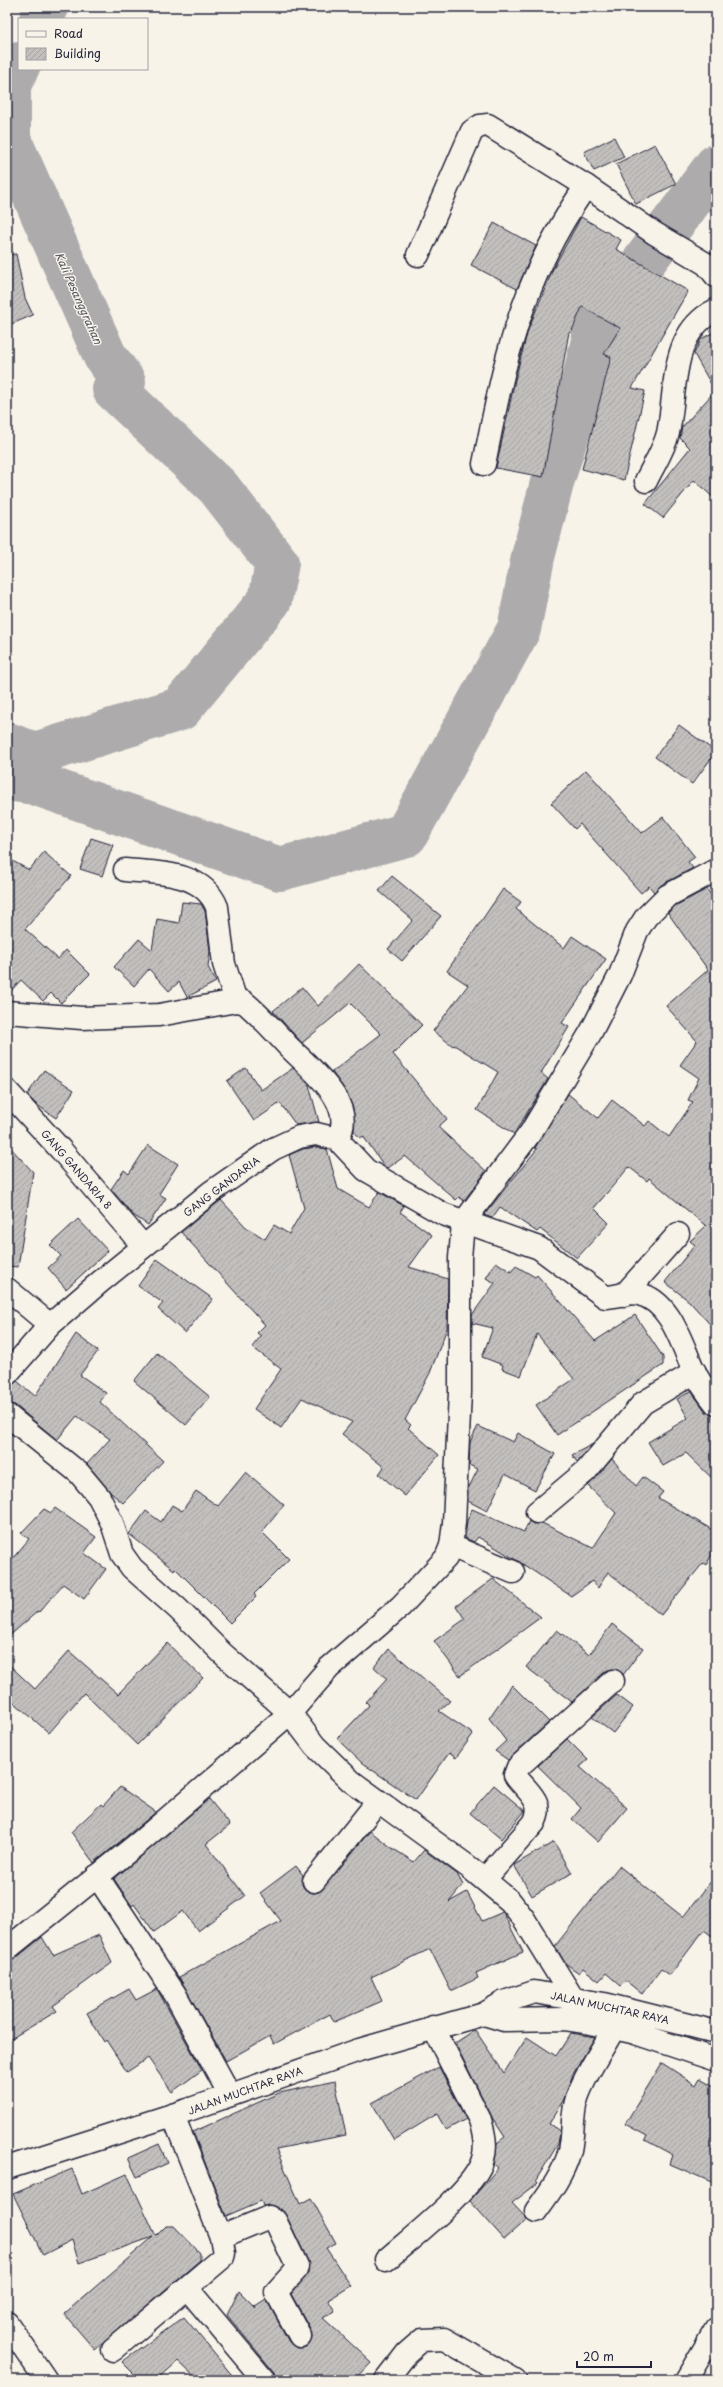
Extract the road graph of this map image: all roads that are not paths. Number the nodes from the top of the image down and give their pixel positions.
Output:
1 (586, 186) junction
2 (418, 255) dead end
3 (716, 276) edge
4 (716, 310) edge
5 (484, 464) dead end
6 (646, 481) dead end
7 (125, 870) dead end
8 (716, 870) edge
9 (242, 1003) junction
10 (7, 1012) edge
11 (8, 1092) edge
12 (337, 1139) junction
13 (463, 1223) junction
14 (678, 1234) dead end
15 (143, 1246) junction
16 (7, 1289) edge
17 (624, 1295) junction
18 (50, 1325) junction
19 (695, 1372) junction
20 (7, 1374) edge
21 (716, 1404) edge
22 (7, 1415) edge
23 (537, 1512) dead end
24 (451, 1546) junction
25 (513, 1572) dead end
26 (613, 1681) dead end
27 (290, 1713) junction
28 (378, 1801) junction
29 (97, 1876) junction
30 (485, 1879) junction
31 (314, 1881) dead end
32 (7, 1949) edge
33 (572, 1997) junction
34 (484, 2014) junction
35 (576, 2021) junction
36 (433, 2027) junction
37 (614, 2028) junction
38 (716, 2032) edge
39 (716, 2060) edge
40 (230, 2095) junction
41 (173, 2115) junction
42 (7, 2168) edge
43 (536, 2211) dead end
44 (221, 2236) junction
45 (386, 2260) dead end
46 (187, 2288) junction
47 (7, 2323) edge
48 (716, 2329) edge
49 (300, 2336) dead end
50 (113, 2350) dead end
51 (46, 2380) edge
52 (264, 2380) edge
53 (386, 2380) edge
54 (515, 2380) edge
55 (686, 2380) edge

1 - 2 main road
1 - 3 main road
1 - 5 main road
4 - 6 main road
7 - 9 main road
8 - 13 main road
9 - 10 main road
9 - 12 main road
11 - 15 main road, GANG GANDARIA 8
12 - 13 main road
12 - 15 main road, GANG GANDARIA
13 - 17 main road
13 - 24 main road
14 - 17 main road
15 - 18 main road, GANG GANDARIA
16 - 18 main road
17 - 19 main road
18 - 20 main road, GANG GANDARIA
19 - 21 main road
19 - 23 main road
22 - 27 main road
24 - 25 main road
24 - 27 main road
26 - 30 main road
27 - 28 main road
27 - 29 main road
28 - 30 main road
28 - 31 main road
29 - 32 main road
29 - 40 main road
30 - 33 main road
33 - 34 main road, JALAN MUCHTAR RAYA
33 - 35 main road
33 - 38 main road, JALAN MUCHTAR RAYA
34 - 35 main road, JALAN MUCHTAR RAYA
34 - 36 main road, JALAN MUCHTAR RAYA
35 - 37 main road, JALAN MUCHTAR RAYA
36 - 40 main road, JALAN MUCHTAR RAYA
36 - 45 main road
37 - 39 main road, JALAN MUCHTAR RAYA
37 - 43 main road
40 - 41 main road, JALAN MUCHTAR RAYA
41 - 42 main road, JALAN MUCHTAR RAYA
41 - 44 main road
44 - 46 main road
44 - 49 main road
46 - 50 main road
46 - 52 main road
47 - 51 main road
48 - 55 main road
53 - 54 main road

